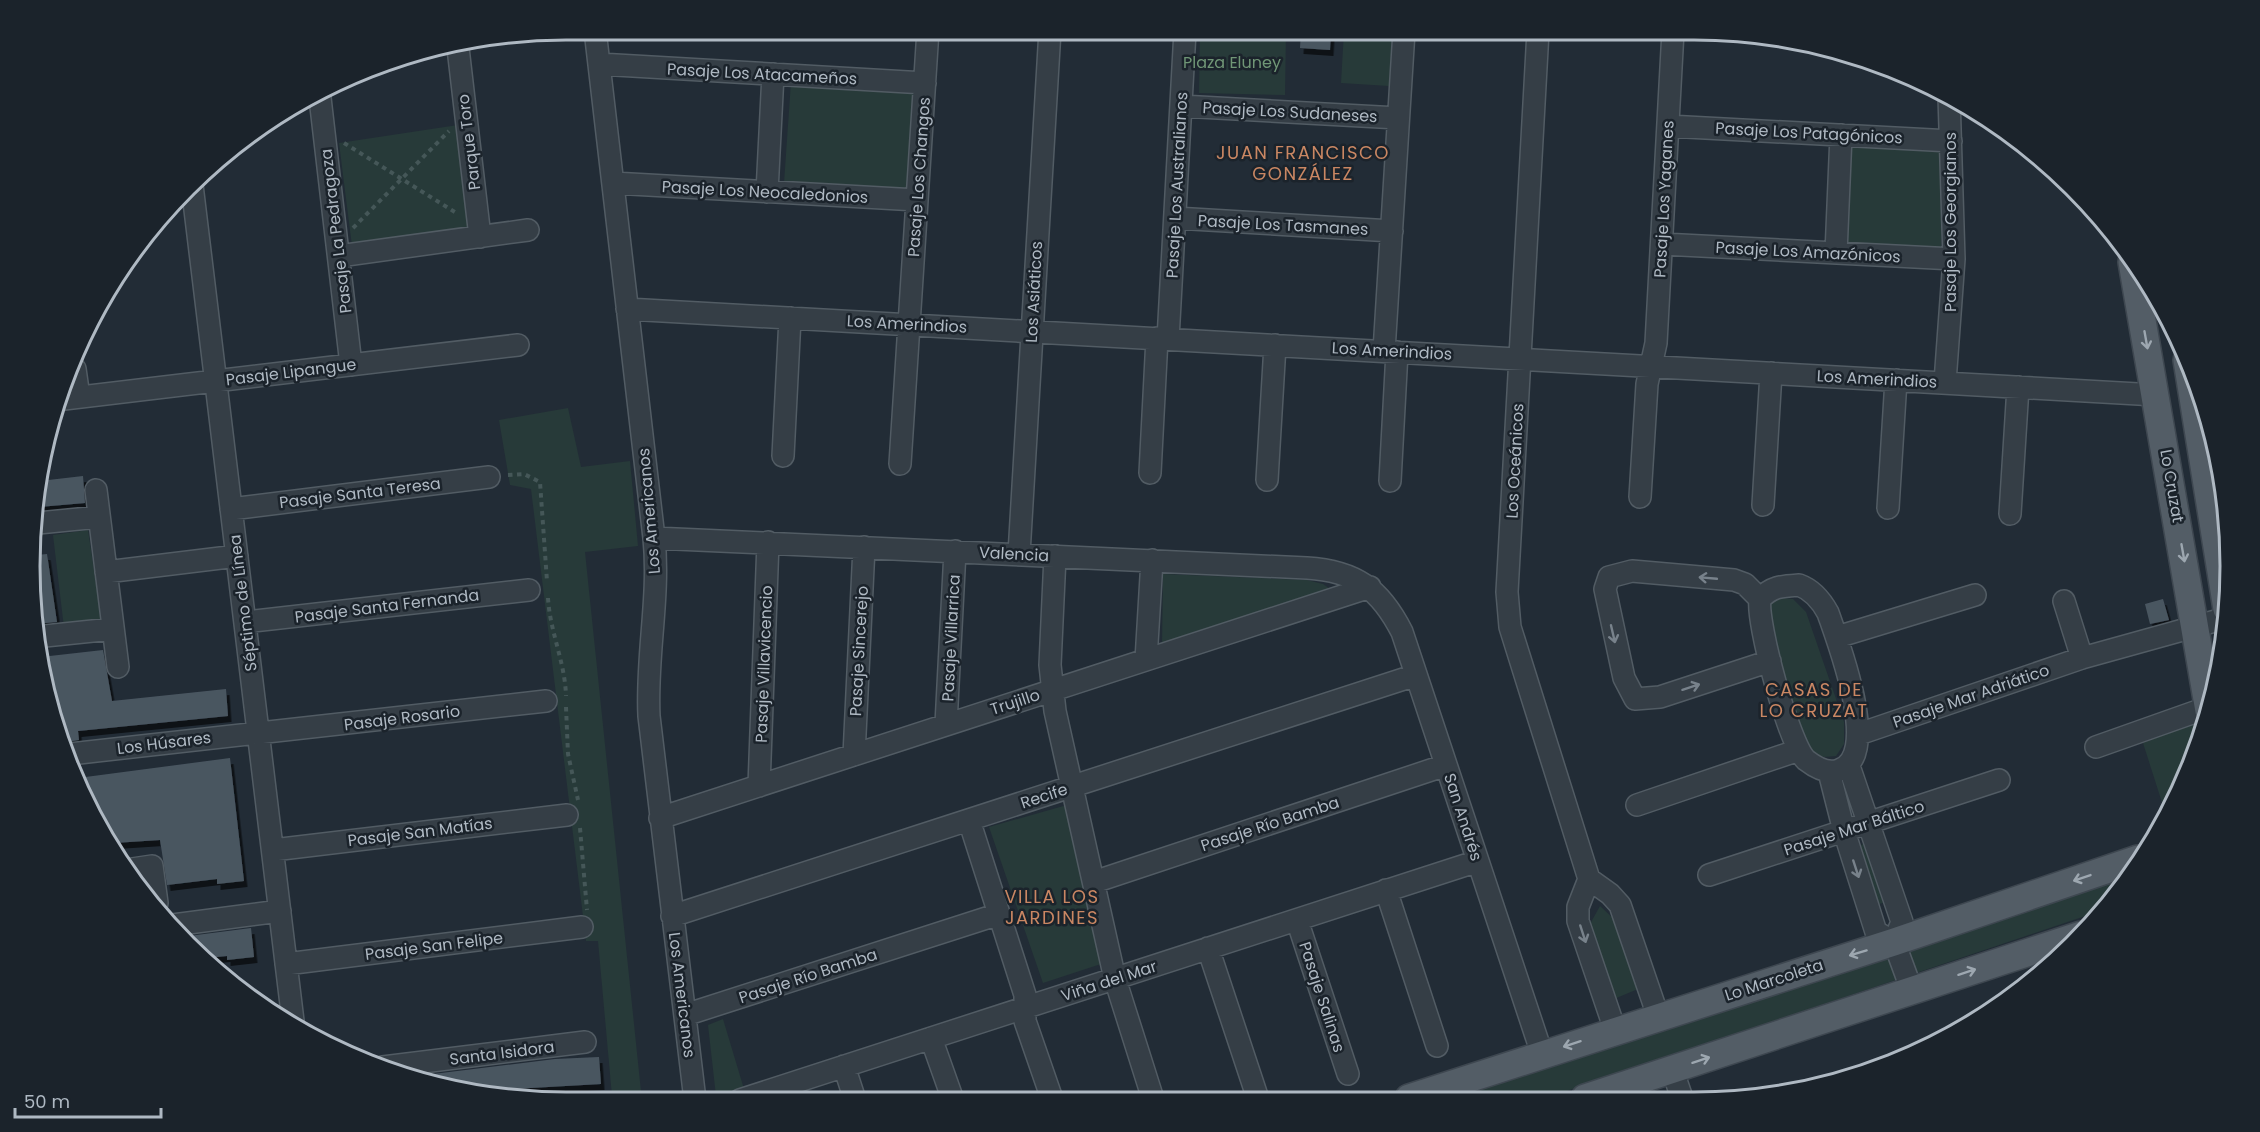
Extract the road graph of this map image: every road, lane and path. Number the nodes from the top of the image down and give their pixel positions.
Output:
1 (596, 40) edge
2 (927, 40) edge
3 (1049, 40) edge
4 (1185, 40) edge
5 (1403, 40) edge
6 (1538, 40) edge
7 (1673, 40) edge
8 (458, 52) edge
9 (599, 64) junction
10 (773, 74) junction
11 (925, 83) junction
12 (320, 102) edge
13 (1181, 106) junction
14 (1949, 107) edge
15 (1398, 118) junction
16 (466, 124) junction
17 (1668, 126) junction
18 (324, 130) junction
19 (1841, 135) junction
20 (1951, 141) junction
21 (402, 179) junction
22 (613, 183) junction
23 (767, 192) junction
24 (193, 195) edge
25 (918, 200) junction
26 (1175, 218) junction
27 (528, 231) dead end
28 (1392, 231) junction
29 (479, 232) junction
30 (1662, 244) junction
31 (338, 250) junction
32 (1836, 253) junction
33 (1953, 259) junction
34 (2148, 302) edge
35 (627, 309) junction
36 (790, 318) junction
37 (909, 324) junction
38 (1032, 331) junction
39 (1163, 339) junction
40 (518, 345) dead end
41 (1275, 345) junction
42 (1390, 351) junction
43 (1520, 359) junction
44 (351, 365) junction
45 (1651, 366) junction
46 (1771, 373) junction
47 (1896, 380) junction
48 (216, 381) junction
49 (1945, 382) junction
50 (2018, 387) junction
51 (2156, 395) junction
52 (71, 398) edge
53 (2207, 451) edge
54 (783, 456) dead end
55 (900, 464) dead end
56 (1150, 472) dead end
57 (489, 477) joint
58 (1267, 480) dead end
59 (1390, 481) dead end
60 (540, 482) dead end
61 (96, 490) dead end
62 (1640, 497) dead end
63 (1763, 505) dead end
64 (1888, 508) dead end
65 (231, 509) junction
66 (2010, 514) dead end
67 (99, 517) junction
68 (43, 523) edge
69 (654, 537) junction
70 (2218, 538) edge
71 (768, 543) junction
72 (864, 547) junction
73 (955, 551) junction
74 (1019, 554) junction
75 (237, 556) junction
76 (1055, 556) junction
77 (1152, 560) junction
78 (106, 572) junction
79 (1370, 587) junction
80 (529, 590) dead end
81 (1975, 594) dead end
82 (1760, 599) junction
83 (2064, 601) dead end
84 (2216, 620) edge
85 (245, 622) junction
86 (2195, 625) junction
87 (112, 629) junction
88 (45, 637) edge
89 (1837, 637) junction
90 (2082, 658) junction
91 (1146, 660) junction
92 (1770, 661) junction
93 (118, 667) dead end
94 (1416, 675) junction
95 (2205, 687) edge
96 (1051, 691) junction
97 (546, 701) dead end
98 (2199, 712) edge
99 (946, 724) junction
100 (258, 732) junction
101 (1859, 734) junction
102 (2096, 747) dead end
103 (1799, 750) junction
104 (75, 753) edge
105 (854, 755) junction
106 (1446, 765) junction
107 (1839, 769) junction
108 (1999, 780) dead end
109 (759, 786) junction
110 (1072, 787) junction
111 (1637, 805) dead end
112 (567, 815) dead end
113 (660, 818) junction
114 (969, 820) junction
115 (1866, 823) junction
116 (1844, 831) junction
117 (273, 850) junction
118 (1478, 861) junction
119 (2128, 862) edge
120 (136, 868) edge
121 (1709, 876) dead end
122 (1589, 879) junction
123 (1094, 882) junction
124 (1386, 890) junction
125 (156, 894) edge
126 (280, 911) junction
127 (999, 914) junction
128 (672, 916) junction
129 (1297, 920) junction
130 (182, 924) edge
131 (582, 927) dead end
132 (2062, 941) edge
133 (1894, 942) junction
134 (1208, 948) junction
135 (286, 964) junction
136 (1115, 979) junction
137 (1912, 991) junction
138 (1025, 1008) junction
139 (292, 1014) edge
140 (685, 1015) junction
141 (1658, 1016) junction
142 (1615, 1030) junction
143 (931, 1038) junction
144 (585, 1042) dead end
145 (1437, 1046) dead end
146 (1542, 1054) junction
147 (400, 1065) edge
148 (844, 1066) junction
149 (1672, 1069) junction
150 (1347, 1074) dead end
151 (1631, 1091) edge
152 (694, 1092) edge
153 (770, 1092) edge
154 (852, 1092) edge
155 (950, 1092) edge
156 (1050, 1092) edge
157 (1152, 1092) edge
158 (1256, 1092) edge
159 (1426, 1092) edge
160 (1680, 1092) edge

1 - 9 street, Los Americanos
2 - 11 street, Pasaje Los Changos
3 - 38 street, Los Asiáticos
4 - 13 street, Pasaje Los Australianos
5 - 15 street
6 - 43 street, Los Oceánicos
7 - 17 street, Pasaje Los Yaganes
8 - 16 street, Parque Toro
9 - 10 street, Pasaje Los Atacameños
9 - 22 street, Los Americanos
10 - 11 street, Pasaje Los Atacameños
10 - 23 street
11 - 25 street, Pasaje Los Changos
12 - 18 street, Pasaje La Pedragoza
13 - 15 street, Pasaje Los Sudaneses
13 - 26 street, Pasaje Los Australianos
14 - 20 street, Pasaje Los Georgianos
15 - 28 street
16 - 21 path
16 - 29 street, Parque Toro
17 - 19 street, Pasaje Los Patagónicos
17 - 30 street, Pasaje Los Yaganes
18 - 21 path
18 - 31 street, Pasaje La Pedragoza
19 - 20 street, Pasaje Los Patagónicos
19 - 32 street
20 - 33 street, Pasaje Los Georgianos
21 - 29 path
21 - 31 path
22 - 23 street, Pasaje Los Neocaledonios
22 - 35 street, Los Americanos
23 - 25 street, Pasaje Los Neocaledonios
24 - 48 street, Séptimo de Línea
25 - 37 street, Pasaje Los Changos
26 - 28 street, Pasaje Los Tasmanes
26 - 39 street, Pasaje Los Australianos
27 - 29 street
28 - 42 street
29 - 31 street
30 - 32 street, Pasaje Los Amazónicos
30 - 45 street, Pasaje Los Yaganes
31 - 44 street, Pasaje La Pedragoza
32 - 33 street, Pasaje Los Amazónicos
33 - 49 street, Pasaje Los Georgianos
34 -> 51 main road, Lo Cruzat
35 - 36 street, Los Amerindios
35 - 69 street, Los Americanos
36 - 37 street, Los Amerindios
36 - 54 street
37 - 38 street, Los Amerindios
37 - 55 street, Pasaje Los Changos
38 - 39 street, Los Amerindios
38 - 74 street, Los Asiáticos
39 - 41 street, Los Amerindios
39 - 56 street, Pasaje Los Australianos
40 - 44 street, Pasaje Lipangue
41 - 42 street, Los Amerindios
41 - 58 street
42 - 43 street, Los Amerindios
42 - 59 street
43 - 45 street, Los Amerindios
43 - 122 street, Los Oceánicos
44 - 48 street, Pasaje Lipangue
45 - 46 street, Los Amerindios
45 - 62 street, Pasaje Los Yaganes
46 - 47 street, Los Amerindios
46 - 63 street
47 - 49 street, Los Amerindios
47 - 64 street
48 - 52 street, Pasaje Lipangue
48 - 65 street, Séptimo de Línea
49 - 50 street, Los Amerindios
50 - 51 street, Los Amerindios
50 - 66 street
51 -> 86 main road, Lo Cruzat
53 - 70 main road, Lo Cruzat
57 - 60 path
57 - 65 street, Pasaje Santa Teresa
61 - 67 street
65 - 75 street, Séptimo de Línea
67 - 68 street
67 - 78 street
69 - 71 street, Valencia
69 - 113 street, Los Americanos
71 - 72 street, Valencia
71 - 109 street, Pasaje Villavicencio
72 - 73 street, Valencia
72 - 105 street, Pasaje Sincerejo
73 - 74 street, Valencia
73 - 99 street, Pasaje Villarrica
74 - 76 street, Valencia
75 - 78 street
75 - 85 street, Séptimo de Línea
76 - 77 street, Valencia
76 - 96 street
77 - 79 street, Valencia
77 - 91 street
78 - 87 street
79 - 91 street, Trujillo
79 - 94 street, San Andrés
80 - 85 street, Pasaje Santa Fernanda
81 - 89 street
82 - 89 street
82 - 92 street
82 -> 92 street
83 - 90 street
84 - 86 street, Pasaje Mar Adriático
85 - 100 street, Séptimo de Línea
86 - 90 street, Pasaje Mar Adriático
86 - 95 main road, Lo Cruzat
87 - 88 street
87 - 93 street
89 - 101 street
90 - 101 street, Pasaje Mar Adriático
91 - 96 street, Trujillo
92 - 103 street
94 - 106 street, San Andrés
94 - 110 street, Recife
96 - 99 street, Trujillo
96 - 110 street
97 - 100 street, Pasaje Rosario
98 - 102 street
99 - 105 street, Trujillo
100 - 104 street, Los Húsares
100 - 117 street, Séptimo de Línea
101 - 107 street
103 - 107 street
103 - 111 street
105 - 109 street, Trujillo
106 - 118 street, San Andrés
106 - 123 street, Pasaje Río Bamba
107 - 115 street
107 - 116 street
108 - 115 street, Pasaje Mar Báltico
109 - 113 street, Trujillo
110 - 114 street, Recife
110 - 123 street
112 - 117 street, Pasaje San Matías
113 - 128 street, Los Americanos
114 - 127 street
114 - 128 street, Recife
115 - 116 street, Pasaje Mar Báltico
115 - 133 street
116 - 121 street, Pasaje Mar Báltico
116 -> 133 street
117 - 126 street, Séptimo de Línea
118 - 124 street, Viña del Mar
118 - 146 street, San Andrés
119 -> 133 main road, Lo Marcoleta
120 - 125 street
122 - 141 street
122 -> 142 street
123 - 136 street
124 - 129 street, Viña del Mar
124 - 145 street
126 - 130 street
126 - 135 street, Séptimo de Línea
127 - 138 street
127 - 140 street, Pasaje Río Bamba
128 - 140 street, Los Americanos
129 - 134 street, Viña del Mar
129 - 150 street, Pasaje Salinas
131 - 135 street, Pasaje San Felipe
137 -> 132 main road
133 - 137 street
133 -> 141 main road, Lo Marcoleta
134 - 136 street, Viña del Mar
134 - 158 street
135 - 139 street, Séptimo de Línea
136 - 138 street, Viña del Mar
136 - 157 street
149 -> 137 main road
138 - 143 street, Viña del Mar
138 - 156 street
140 - 152 street, Los Americanos
141 - 142 main road, Lo Marcoleta
142 -> 146 main road, Lo Marcoleta
143 - 148 street, Viña del Mar
143 - 155 street
144 - 147 street, Santa Isidora
146 - 159 main road, Lo Marcoleta
148 - 153 street, Viña del Mar
148 - 154 street
149 - 151 main road
149 - 160 street

